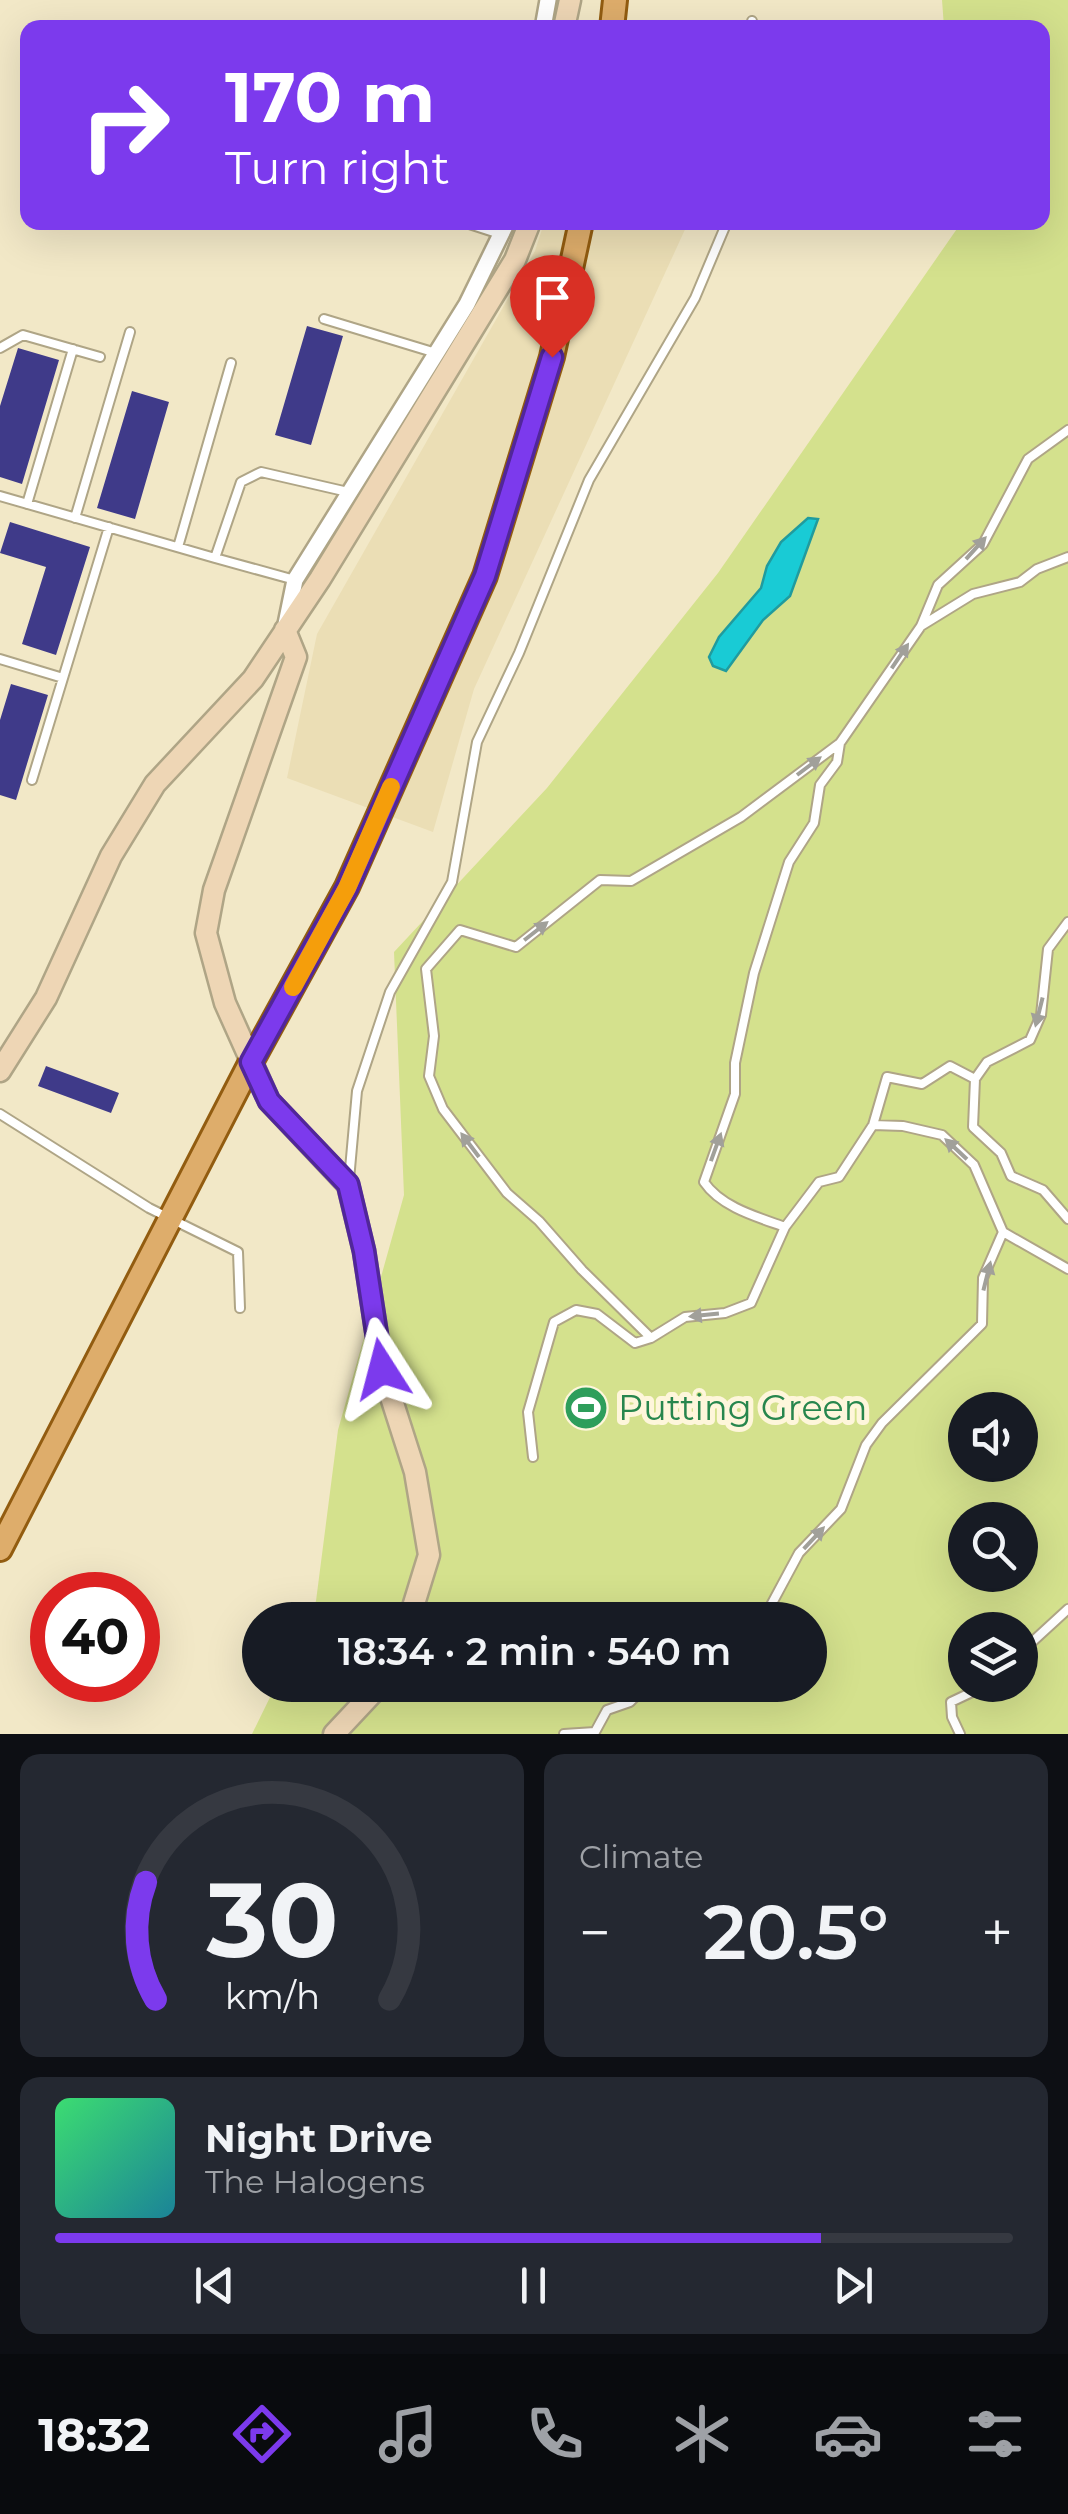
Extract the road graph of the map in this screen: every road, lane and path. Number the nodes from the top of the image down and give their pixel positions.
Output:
1 (504, 230) edge
2 (527, 230) edge
3 (580, 230) edge
4 (725, 230) edge
5 (324, 319) dead end
6 (130, 332) dead end
7 (0, 348) edge
8 (73, 349) junction
9 (436, 353) junction
10 (100, 356) dead end
11 (231, 363) dead end
12 (1068, 430) edge
13 (350, 492) junction
14 (0, 496) edge
15 (27, 504) junction
16 (75, 518) junction
17 (109, 527) junction
18 (178, 547) junction
19 (1068, 557) edge
20 (215, 558) junction
21 (295, 580) junction
22 (921, 626) junction
23 (285, 630) junction
24 (0, 659) edge
25 (63, 678) junction
26 (840, 743) junction
27 (32, 780) dead end
28 (1068, 922) edge
29 (251, 1062) junction
30 (0, 1071) edge
31 (975, 1079) junction
32 (0, 1114) edge
33 (873, 1125) junction
34 (348, 1184) junction
35 (1068, 1219) edge
36 (785, 1226) junction
37 (1003, 1232) junction
38 (1068, 1269) edge
39 (240, 1308) dead end
40 (651, 1338) junction
41 (533, 1457) dead end
42 (0, 1549) edge
43 (414, 1602) edge
44 (773, 1602) edge
45 (1068, 1609) edge
46 (1038, 1636) edge
47 (364, 1702) edge
48 (630, 1702) edge
49 (951, 1702) edge
50 (334, 1734) edge
51 (564, 1734) edge
52 (960, 1734) edge

1 - 9 street
2 - 23 street
3 - 29 main road
4 - 34 lane
5 - 9 lane
6 - 16 lane
7 - 8 lane
8 - 10 lane
8 - 15 lane
9 - 13 street
11 - 18 lane
22 -> 12 lane
13 - 20 lane
13 - 21 street
14 - 15 lane
15 - 16 lane
16 - 17 lane
17 - 18 lane
17 - 25 lane
18 - 20 lane
19 - 22 lane
20 - 21 lane
21 - 23 street
26 -> 22 lane
23 - 29 street
23 - 30 street
24 - 25 lane
25 - 27 lane
36 -> 26 lane
40 -> 26 lane
28 -> 31 lane
29 - 34 street
29 - 42 main road
31 - 33 lane
31 - 35 lane
32 - 39 lane
33 - 36 lane
37 -> 33 lane
34 - 43 street
36 -> 40 lane
37 - 38 lane
44 -> 37 lane
40 - 41 lane
45 - 46 lane
47 - 50 street
48 - 51 lane
49 - 52 lane

